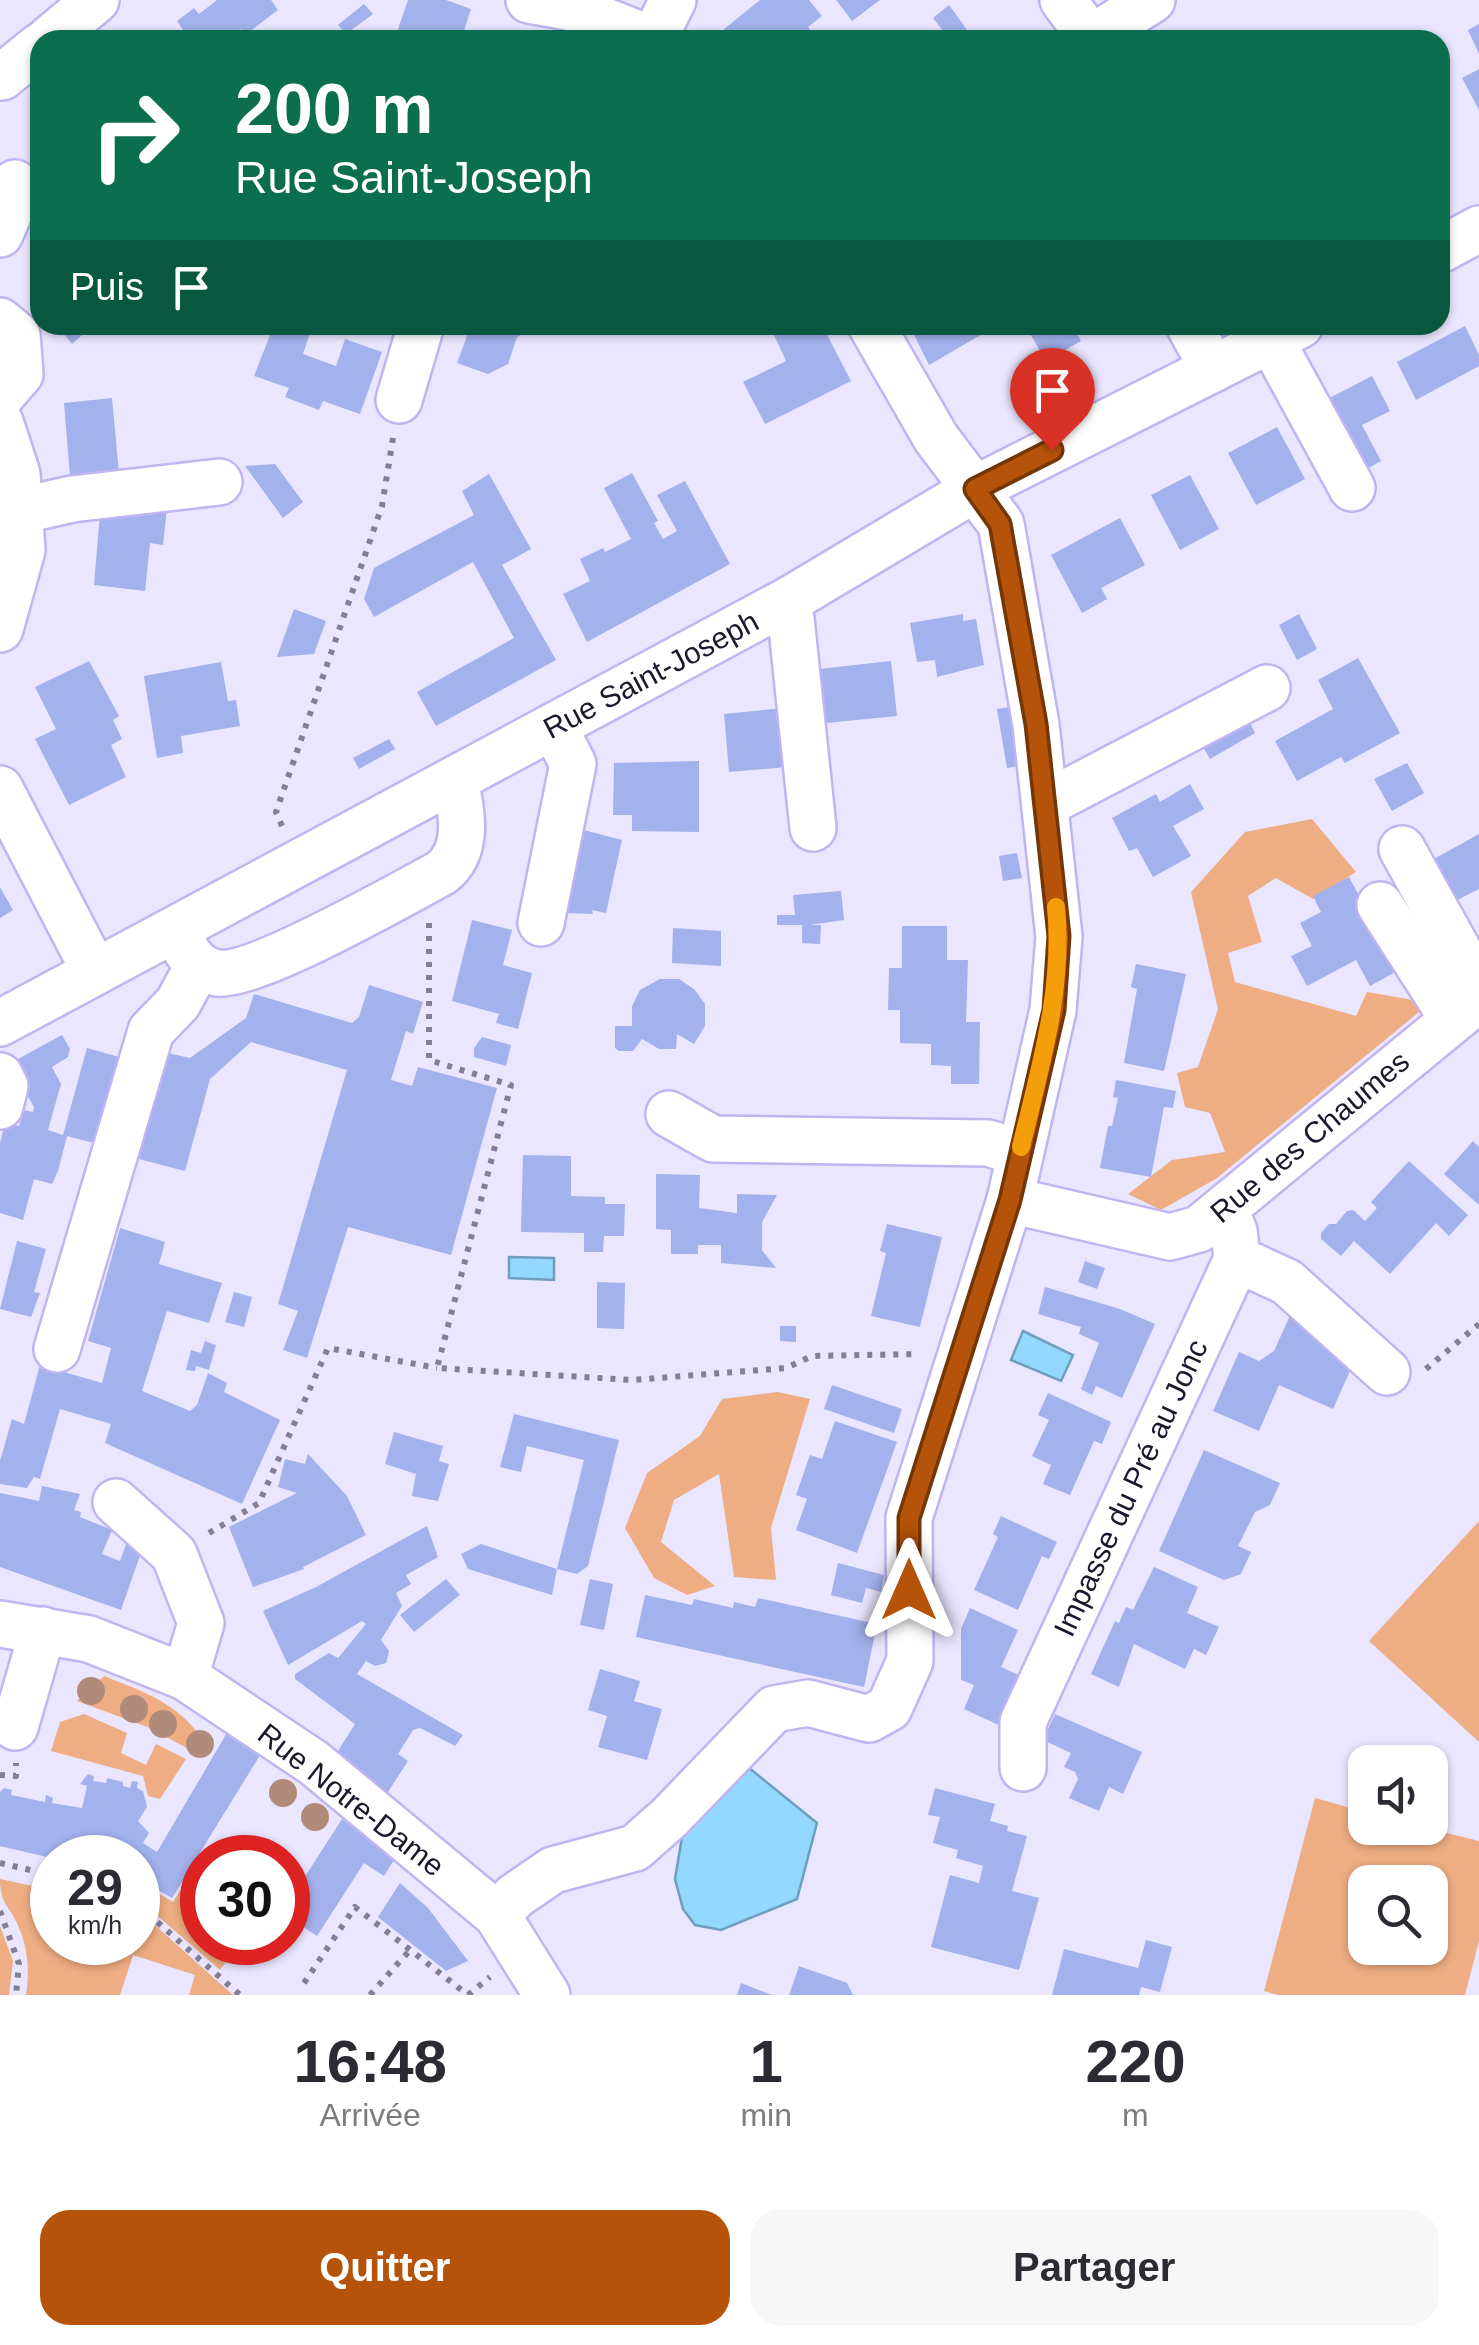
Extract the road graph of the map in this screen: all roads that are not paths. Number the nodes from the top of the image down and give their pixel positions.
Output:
1 (672, 0) edge
2 (1063, 0) edge
3 (1152, 0) edge
4 (530, 11) edge
5 (97, 16) edge
6 (68, 30) edge
7 (628, 30) edge
8 (658, 30) edge
9 (1084, 30) edge
10 (1104, 30) edge
11 (30, 54) edge
12 (0, 74) edge
13 (15, 183) dead end
14 (0, 234) edge
15 (0, 321) edge
16 (418, 335) edge
17 (877, 335) edge
18 (1225, 335) edge
19 (1251, 342) edge
20 (0, 398) edge
21 (400, 400) road end
22 (0, 422) edge
23 (219, 482) dead end
24 (1352, 488) dead end
25 (975, 489) junction
26 (19, 511) junction
27 (789, 600) junction
28 (0, 629) edge
29 (1266, 688) dead end
30 (554, 727) junction
31 (455, 780) junction
32 (0, 789) edge
33 (1047, 803) junction
34 (813, 828) dead end
35 (1402, 850) dead end
36 (1380, 905) dead end
37 (541, 923) dead end
38 (186, 948) junction
39 (95, 972) junction
40 (1470, 1002) edge
41 (0, 1023) edge
42 (0, 1076) edge
43 (0, 1106) edge
44 (669, 1114) dead end
45 (1020, 1153) junction
46 (1010, 1200) junction
47 (1225, 1210) junction
48 (1237, 1259) junction
49 (57, 1350) dead end
50 (1387, 1372) road end
51 (116, 1502) dead end
52 (22, 1627) edge
53 (185, 1676) junction
54 (16, 1727) dead end
55 (1023, 1768) dead end
56 (497, 1914) junction
57 (548, 1995) edge

1 - 8 street
2 - 9 street
3 - 10 street
4 - 7 street
5 - 6 street
11 - 12 street
13 - 14 street
15 - 20 street
16 - 21 street
17 - 25 street
18 - 19 street
19 - 24 street
19 - 25 street, Rue Saint-Joseph
22 - 26 street
23 - 26 street
25 - 27 street, Rue Saint-Joseph
25 - 33 street
26 - 28 street
27 - 30 street, Rue Saint-Joseph
27 - 34 street
29 - 33 street
30 - 31 street, Rue Saint-Joseph
30 - 37 street
31 - 38 street, Rue Saint-Joseph
31 - 38 street
32 - 39 street
33 - 45 street
35 - 40 street
36 - 40 street
38 - 39 street, Rue Saint-Joseph
38 - 49 street
39 - 41 street, Rue Saint-Joseph
40 - 47 street, Rue des Chaumes
42 - 43 street
44 - 45 street
45 - 46 street
46 - 47 street, Rue des Chaumes
46 - 56 street
47 - 48 street
48 - 50 street
48 - 55 street, Impasse du Pré au Jonc
51 - 53 street
52 - 53 street, Rue Notre-Dame
52 - 54 street
53 - 56 street, Rue Notre-Dame
56 - 57 street, Rue Notre-Dame

